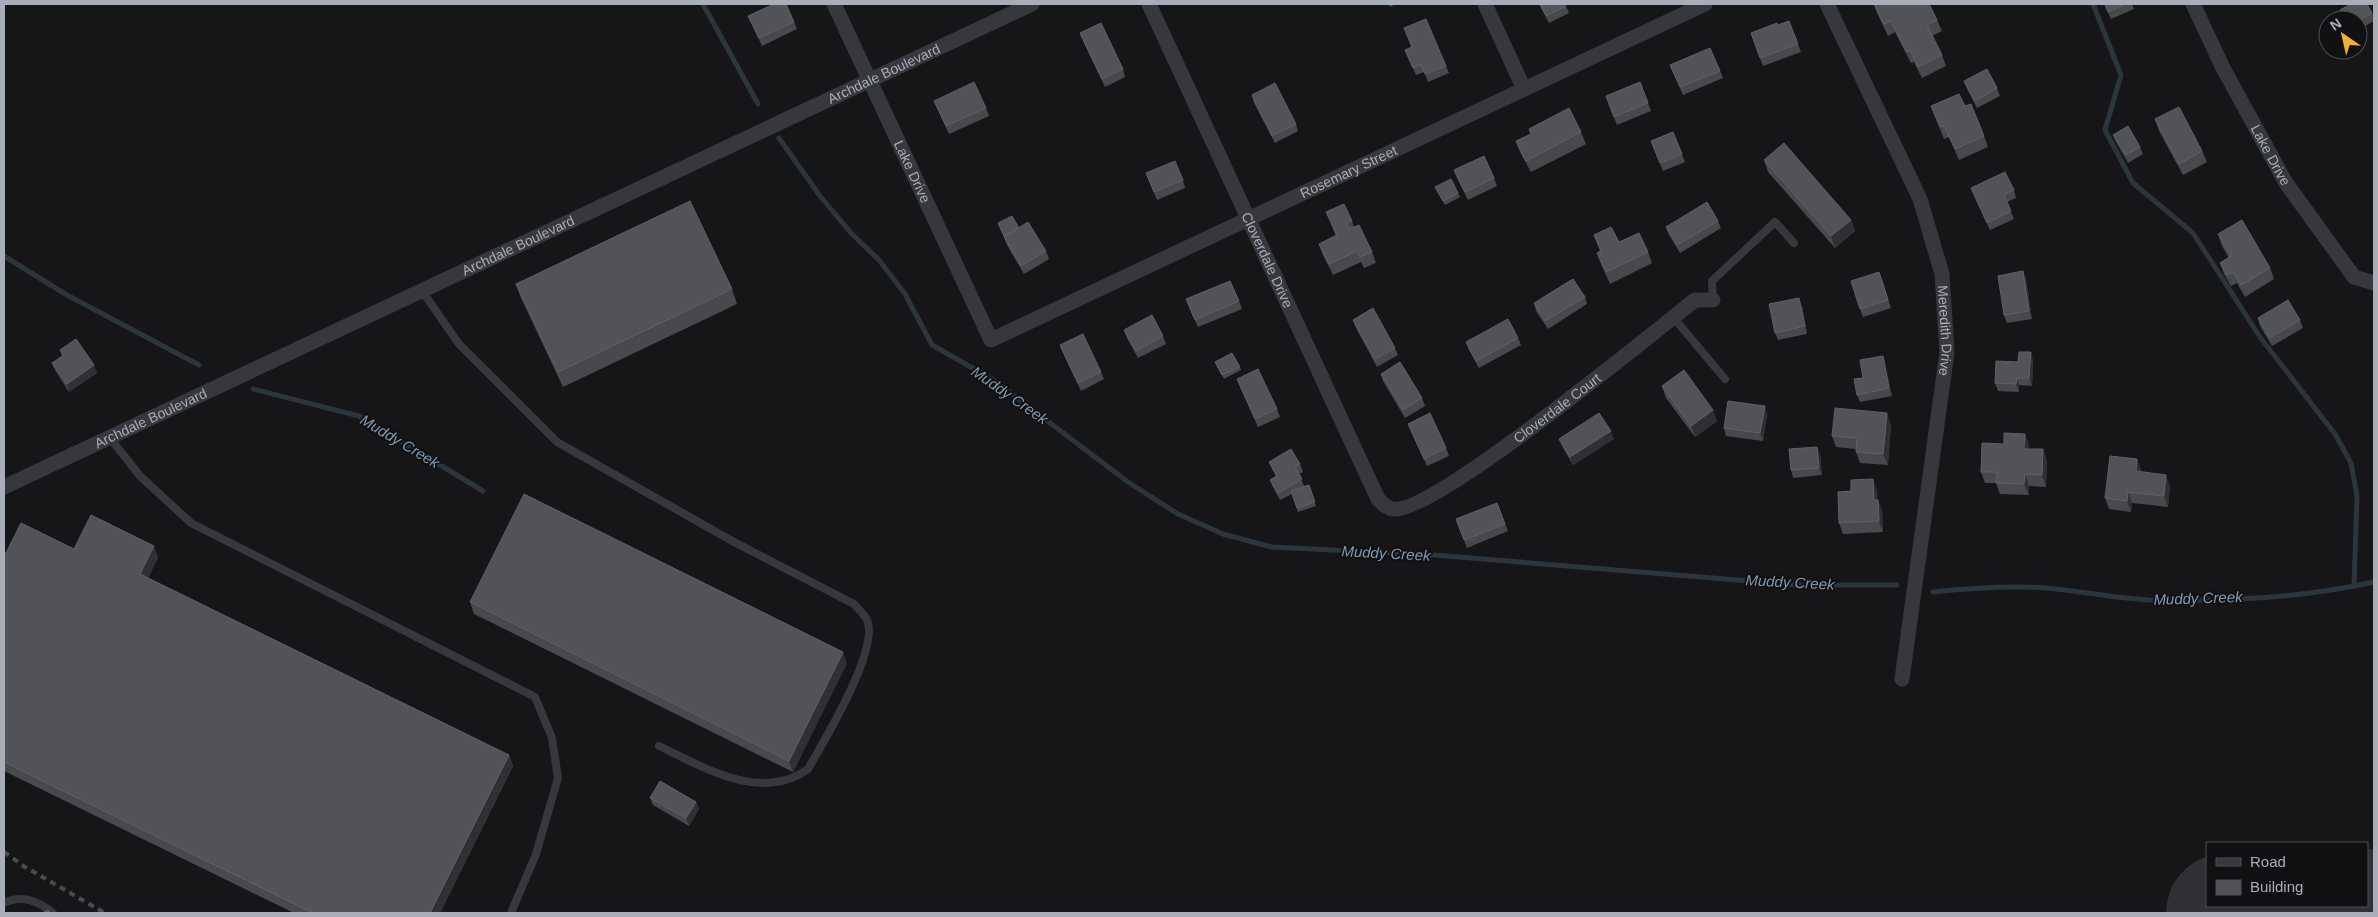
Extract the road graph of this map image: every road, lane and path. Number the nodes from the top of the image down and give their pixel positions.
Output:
1 (834, 4) edge
2 (1032, 4) edge
3 (1149, 4) edge
4 (1485, 4) edge
5 (1705, 4) edge
6 (1827, 4) edge
7 (2193, 4) edge
8 (870, 79) junction
9 (1524, 88) junction
10 (1249, 218) junction
11 (1794, 243) dead end
12 (2374, 283) edge
13 (422, 291) junction
14 (1713, 300) joint
15 (1673, 317) junction
16 (991, 340) joint
17 (1725, 380) dead end
18 (110, 438) junction
19 (4, 487) edge
20 (1394, 510) joint
21 (1902, 679) dead end
22 (659, 746) dead end
23 (4, 902) edge
24 (53, 913) edge
25 (511, 913) edge

1 - 8 street, Lake Drive
2 - 8 street, Archdale Boulevard
3 - 10 street, Cloverdale Drive
4 - 9 street
5 - 9 street, Rosemary Street
6 - 21 street, Meredith Drive
7 - 12 street, Lake Drive
8 - 13 street, Archdale Boulevard
8 - 16 street, Lake Drive
9 - 10 street, Rosemary Street
10 - 16 street, Rosemary Street
10 - 20 street, Cloverdale Drive
11 - 14 lane
13 - 18 street, Archdale Boulevard
13 - 22 lane
14 - 15 street, Cloverdale Court
15 - 17 lane
15 - 20 street, Cloverdale Court
18 - 19 street, Archdale Boulevard
18 - 25 lane
23 - 24 lane

